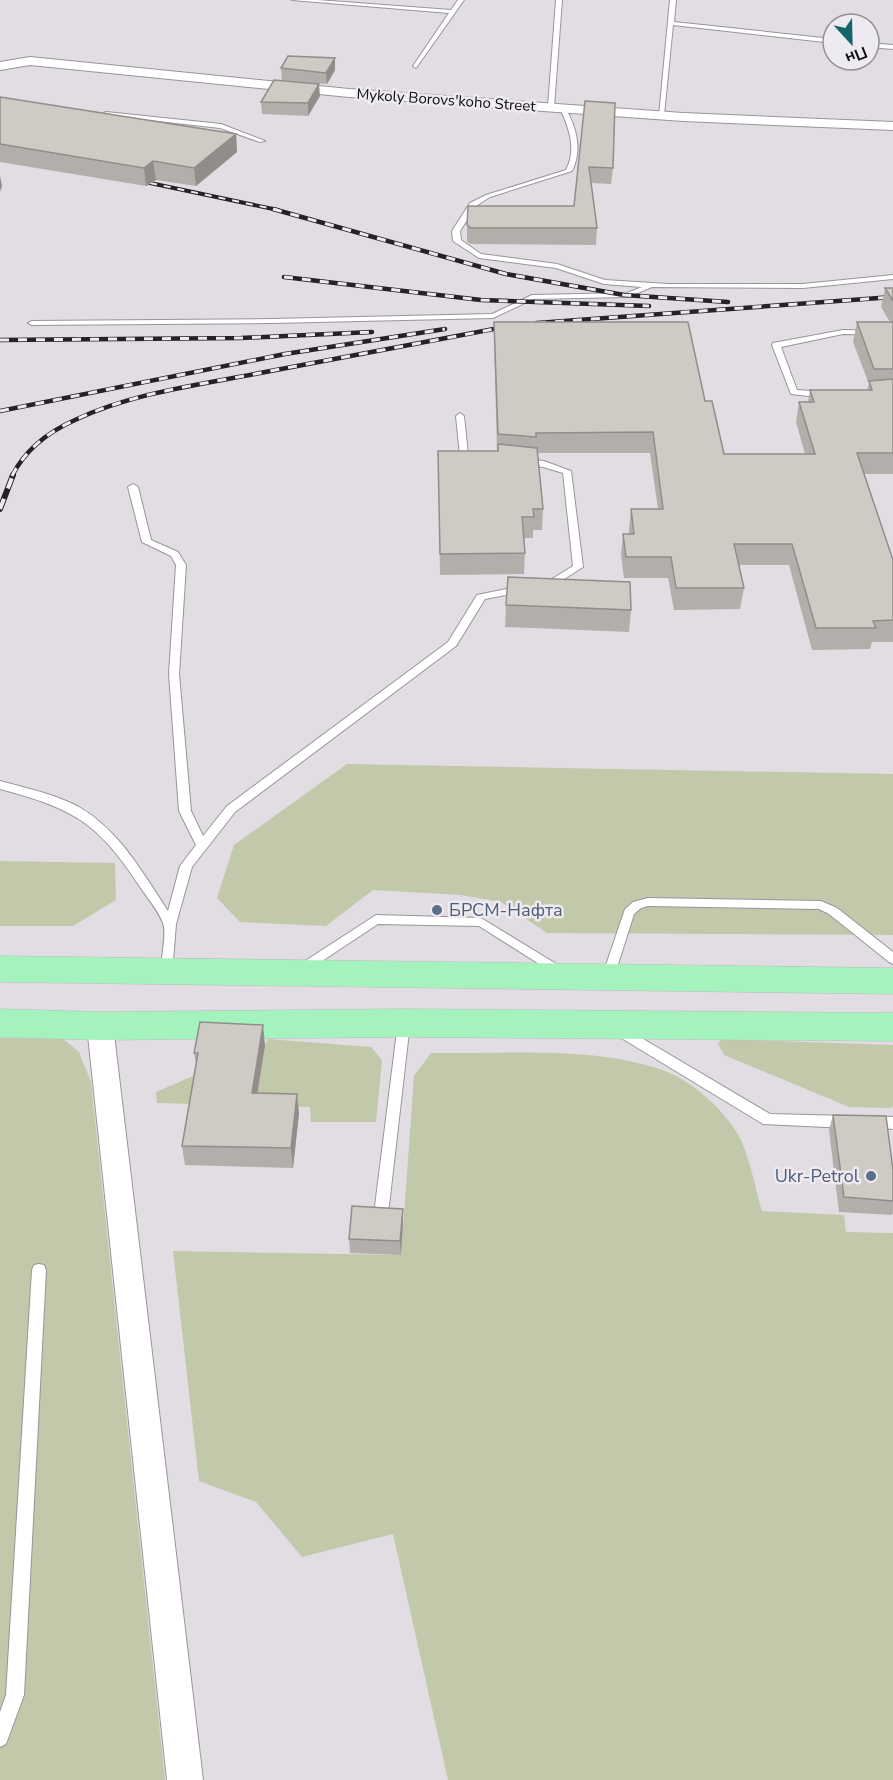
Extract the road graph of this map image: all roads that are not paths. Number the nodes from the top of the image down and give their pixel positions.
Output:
1 (295, 0) edge
2 (461, 0) edge
3 (559, 0) edge
4 (673, 0) edge
5 (453, 12) junction
6 (671, 23) junction
7 (821, 40) edge
8 (0, 66) edge
9 (416, 66) dead end
10 (557, 108) junction
11 (92, 113) edge
12 (662, 115) junction
13 (893, 126) edge
14 (262, 141) dead end
15 (893, 277) edge
16 (652, 285) junction
17 (32, 323) dead end
18 (893, 333) edge
19 (839, 395) edge
20 (460, 416) dead end
21 (490, 460) edge
22 (511, 462) edge
23 (133, 487) dead end
24 (0, 785) edge
25 (202, 845) junction
26 (170, 924) junction
27 (893, 959) edge
28 (0, 969) edge
29 (166, 972) junction
30 (294, 974) junction
31 (568, 976) junction
32 (608, 977) junction
33 (893, 981) edge
34 (0, 1023) edge
35 (404, 1023) junction
36 (612, 1025) junction
37 (100, 1026) junction
38 (893, 1027) edge
39 (893, 1123) edge
40 (382, 1206) edge
41 (39, 1270) dead end
42 (0, 1738) edge
43 (185, 1780) edge

1 - 5 lane
2 - 5 lane
3 - 10 lane
4 - 6 lane
5 - 9 lane
6 - 7 lane
6 - 12 lane
8 - 10 street, Mykoly Borovs'koho Street
10 - 12 street, Mykoly Borovs'koho Street
10 - 16 lane
11 - 14 lane
12 - 13 street, Mykoly Borovs'koho Street
15 - 16 lane
16 - 17 lane
18 - 19 lane
20 - 21 lane
22 - 25 lane
23 - 25 lane
24 - 26 lane
25 - 26 lane
26 - 29 lane
27 - 32 lane
28 - 29 main road
29 - 30 main road
30 - 31 main road
30 - 31 lane
31 - 32 main road
32 - 33 main road
34 - 37 main road
35 - 36 main road
35 - 37 main road
35 - 40 lane
36 - 38 main road
36 - 39 lane
37 - 43 street
41 - 42 lane

